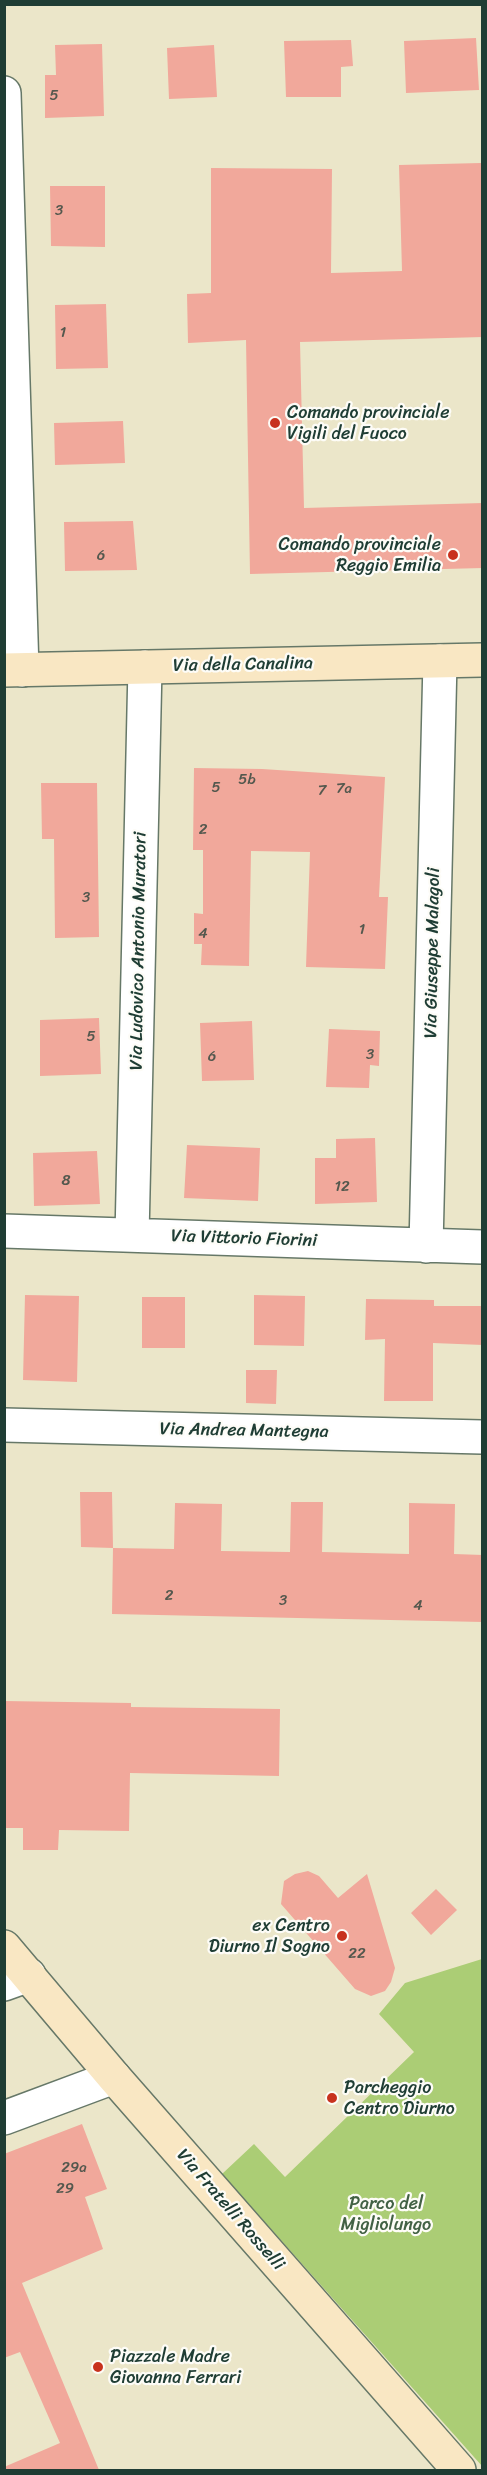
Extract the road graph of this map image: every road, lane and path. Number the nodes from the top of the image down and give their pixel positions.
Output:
1 (4, 93) edge
2 (483, 660) edge
3 (440, 661) junction
4 (145, 667) junction
5 (13, 670) edge
6 (4, 1231) edge
7 (132, 1235) junction
8 (426, 1246) junction
9 (483, 1247) edge
10 (4, 1425) edge
11 (483, 1437) edge
12 (4, 1947) edge
13 (17, 1980) edge
14 (114, 2078) junction
15 (4, 2118) edge
16 (459, 2470) edge

1 - 5 street
2 - 3 street, Via della Canalina
3 - 4 street, Via della Canalina
3 - 8 street, Via Giuseppe Malagoli
4 - 5 street, Via della Canalina
4 - 7 street, Via Ludovico Antonio Muratori
6 - 7 street, Via Vittorio Fiorini
7 - 8 street, Via Vittorio Fiorini
8 - 9 street, Via Vittorio Fiorini
10 - 11 street, Via Andrea Mantegna
12 - 13 street, Via Fratelli Rosselli
13 - 14 street, Via Fratelli Rosselli
14 - 15 street
14 - 16 street, Via Fratelli Rosselli

